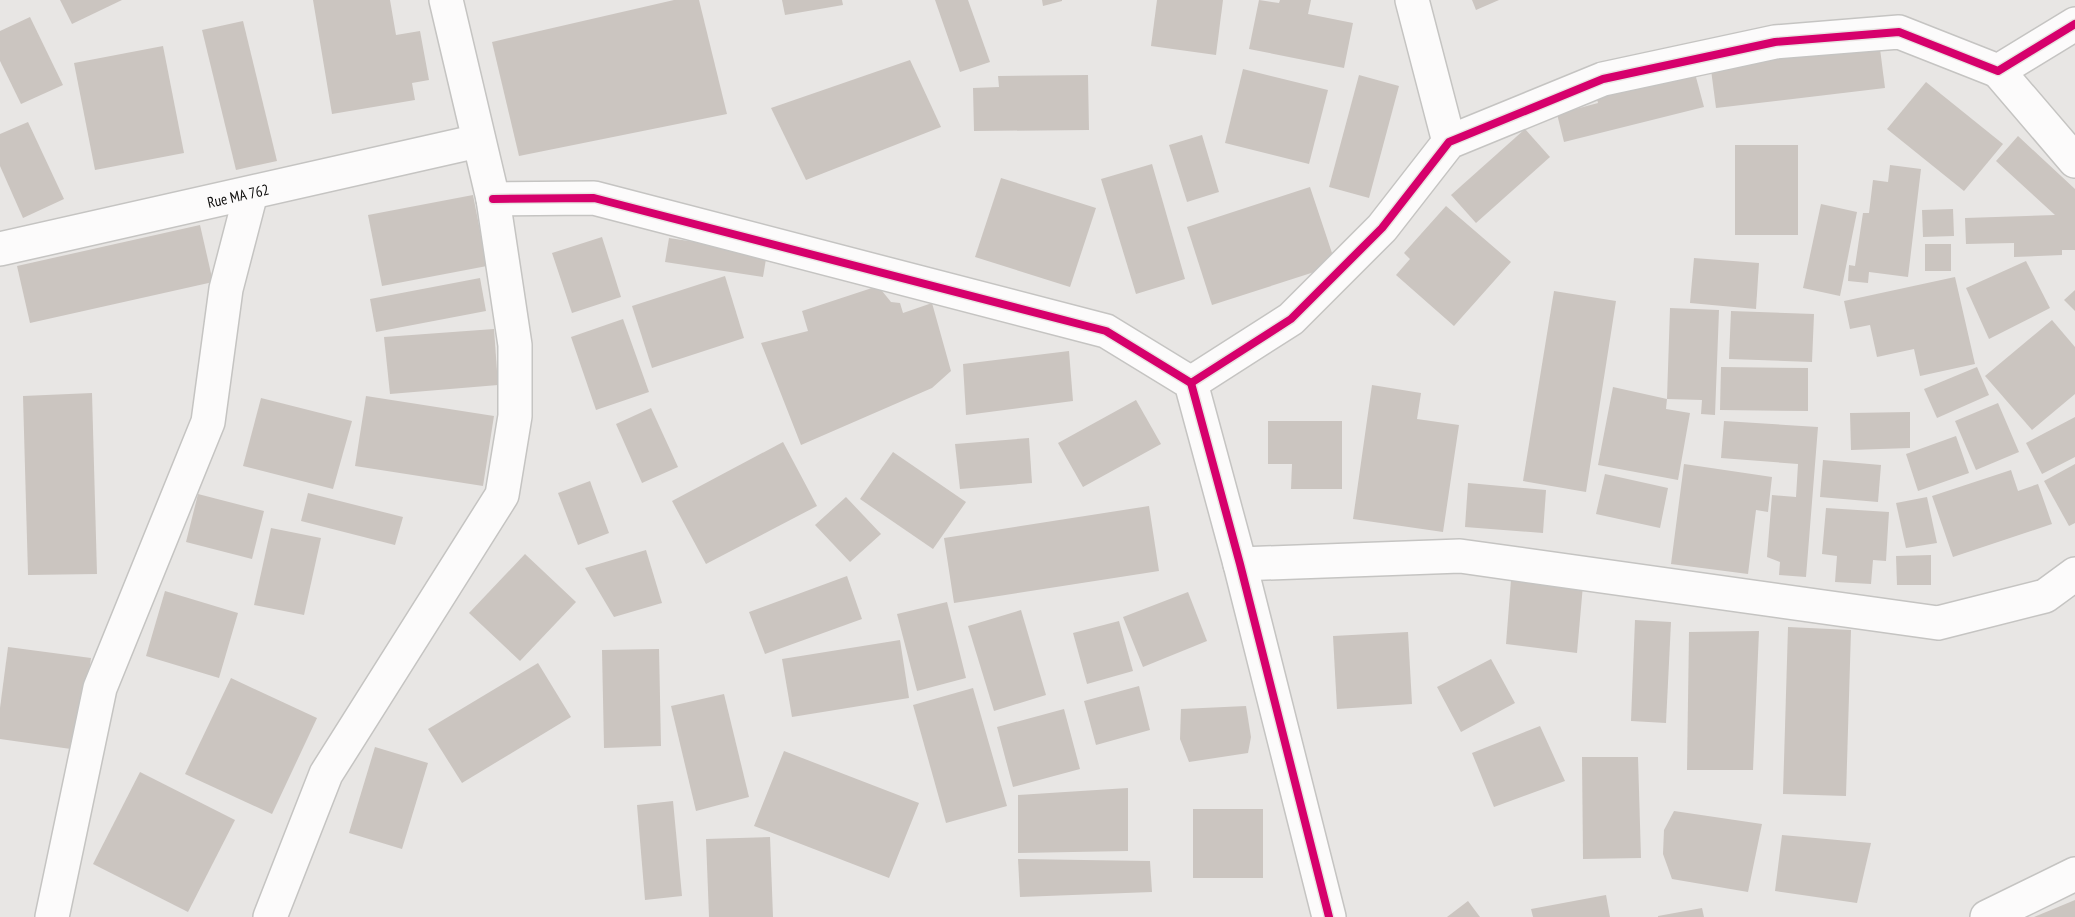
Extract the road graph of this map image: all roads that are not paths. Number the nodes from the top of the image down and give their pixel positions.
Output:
1 (446, 0) edge
2 (1412, 0) edge
3 (2075, 24) edge
4 (1998, 72) junction
5 (478, 141) junction
6 (1449, 142) junction
7 (2075, 161) edge
8 (251, 193) junction
9 (493, 199) junction
10 (0, 249) edge
11 (1191, 383) junction
12 (1240, 564) junction
13 (2075, 574) edge
14 (2075, 874) edge
15 (52, 917) edge
16 (270, 917) edge
17 (1329, 917) edge
18 (1987, 917) edge

1 - 5 street
2 - 6 street
3 - 4 street
4 - 6 street
4 - 7 street
5 - 8 street, Rue MA 762
5 - 9 street
6 - 11 street
8 - 10 street, Rue MA 762
8 - 15 street
9 - 11 street
9 - 16 street
11 - 12 street
12 - 13 street
12 - 17 street
14 - 18 street

